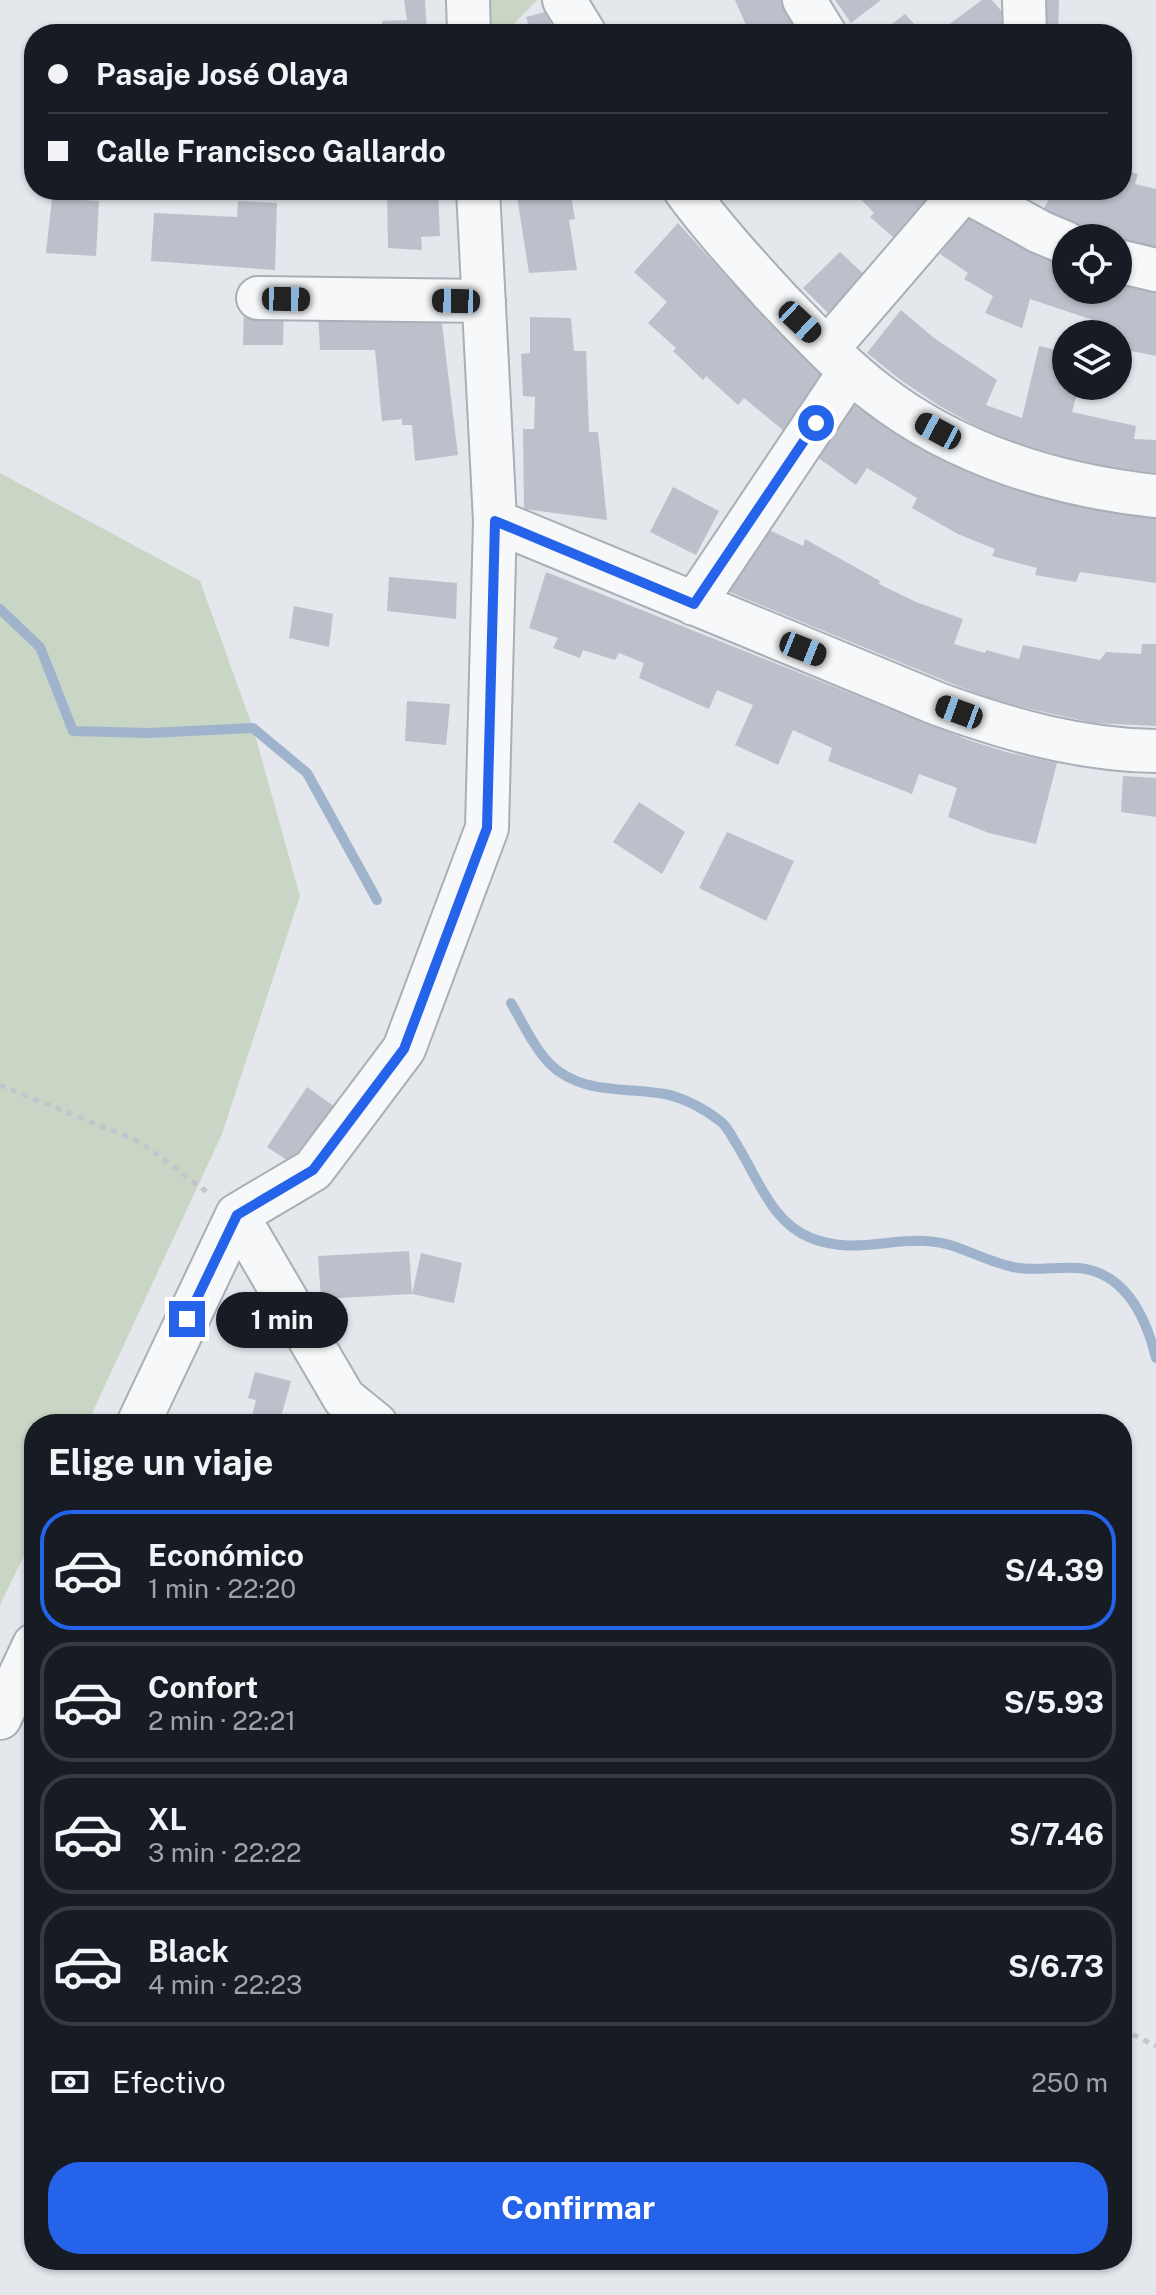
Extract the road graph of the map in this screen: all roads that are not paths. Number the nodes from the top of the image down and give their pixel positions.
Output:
1 (468, 0) edge
2 (564, 0) edge
3 (804, 0) edge
4 (1024, 0) edge
5 (469, 24) edge
6 (579, 24) edge
7 (819, 24) edge
8 (1025, 24) edge
9 (479, 200) edge
10 (693, 200) edge
11 (957, 200) edge
12 (982, 200) edge
13 (1052, 237) edge
14 (1132, 264) edge
15 (1156, 270) edge
16 (258, 298) dead end
17 (484, 301) junction
18 (839, 359) junction
19 (1156, 496) edge
20 (495, 521) junction
21 (694, 604) junction
22 (1156, 751) edge
23 (237, 1215) junction
24 (143, 1414) edge
25 (364, 1414) edge
26 (24, 1666) edge
27 (0, 1718) edge

1 - 5 street
2 - 6 street
3 - 7 street
4 - 8 street
9 - 17 street
10 - 18 street
11 - 18 street
12 - 13 street
14 - 15 street
16 - 17 street
17 - 20 street
18 - 19 street
18 - 21 street
20 - 21 street
20 - 23 street
21 - 22 street
23 - 24 street
23 - 25 street
26 - 27 street

